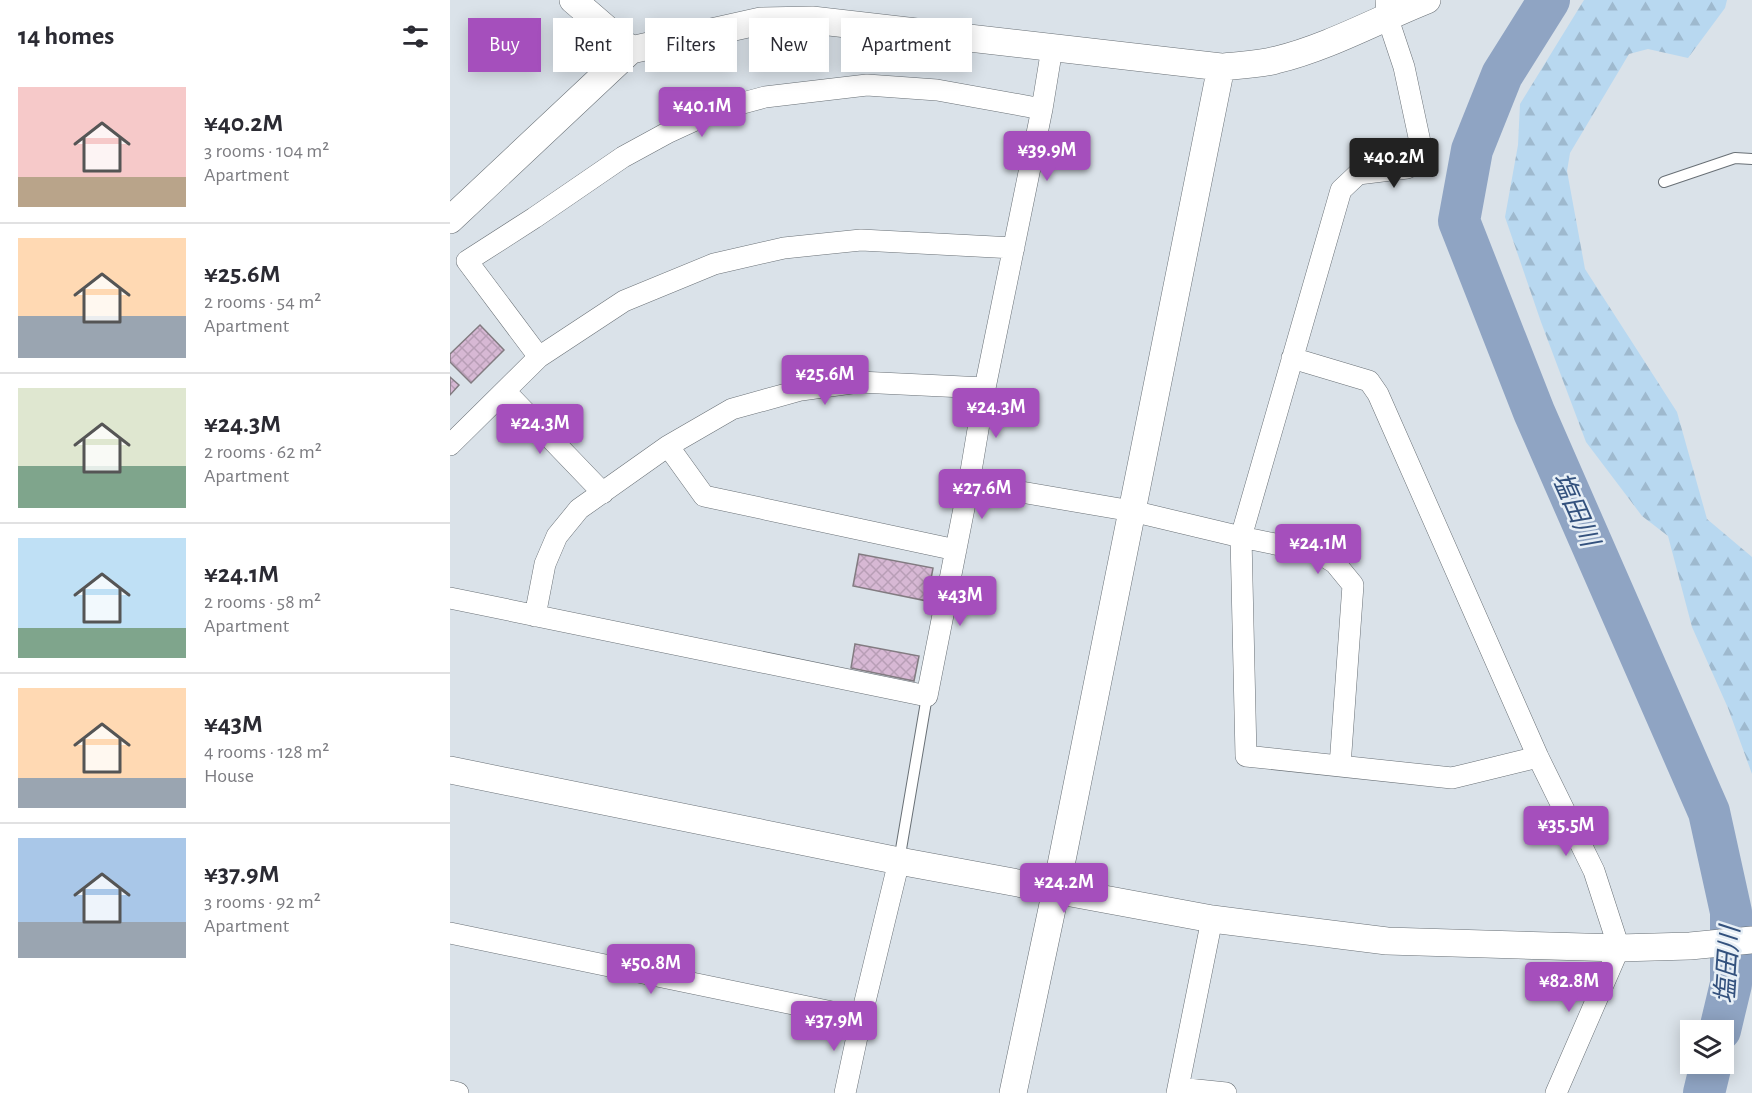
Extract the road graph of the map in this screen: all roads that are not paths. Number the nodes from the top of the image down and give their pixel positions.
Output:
1 (573, 0) edge
2 (1427, 0) edge
3 (1387, 8) edge
4 (594, 18) edge
5 (1052, 48) junction
6 (633, 50) edge
7 (1221, 67) junction
8 (608, 72) edge
9 (1042, 109) junction
10 (1752, 159) edge
11 (1664, 182) dead end
12 (450, 220) edge
13 (1014, 248) junction
14 (539, 357) junction
15 (1292, 358) junction
16 (985, 388) junction
17 (505, 391) junction
18 (450, 446) edge
19 (668, 446) junction
20 (969, 483) junction
21 (603, 493) junction
22 (1132, 511) junction
23 (1241, 537) junction
24 (956, 550) junction
25 (450, 598) edge
26 (535, 616) junction
27 (927, 696) junction
28 (1538, 757) junction
29 (1340, 766) junction
30 (450, 770) edge
31 (899, 861) junction
32 (1056, 890) junction
33 (1212, 919) junction
34 (450, 933) edge
35 (1752, 940) edge
36 (1619, 948) junction
37 (861, 1018) junction
38 (1177, 1091) edge
39 (450, 1092) edge
40 (458, 1093) edge
41 (845, 1093) edge
42 (1013, 1093) edge
43 (1226, 1093) edge
44 (1556, 1093) edge

1 - 4 street
2 - 3 street
3 - 7 street
3 - 15 street
5 - 6 street
5 - 7 street
5 - 9 street
7 - 22 street
8 - 12 street
9 - 13 street
9 - 14 street
10 - 11 lane
13 - 14 street
13 - 16 street
14 - 17 street
15 - 23 street
15 - 28 street
16 - 19 street
16 - 20 street
17 - 18 street
17 - 21 street
19 - 21 street
19 - 24 street
20 - 22 street
20 - 24 street
21 - 26 street
22 - 23 street
22 - 32 street
23 - 29 street
23 - 29 street
24 - 27 street
25 - 26 street
26 - 27 street
27 - 31 lane
28 - 29 street
28 - 36 street
30 - 31 street
31 - 32 street
31 - 37 street
32 - 33 street
32 - 42 street
33 - 36 street
33 - 38 street
34 - 37 street
35 - 36 street
36 - 44 street
37 - 41 street
38 - 43 street
39 - 40 street

